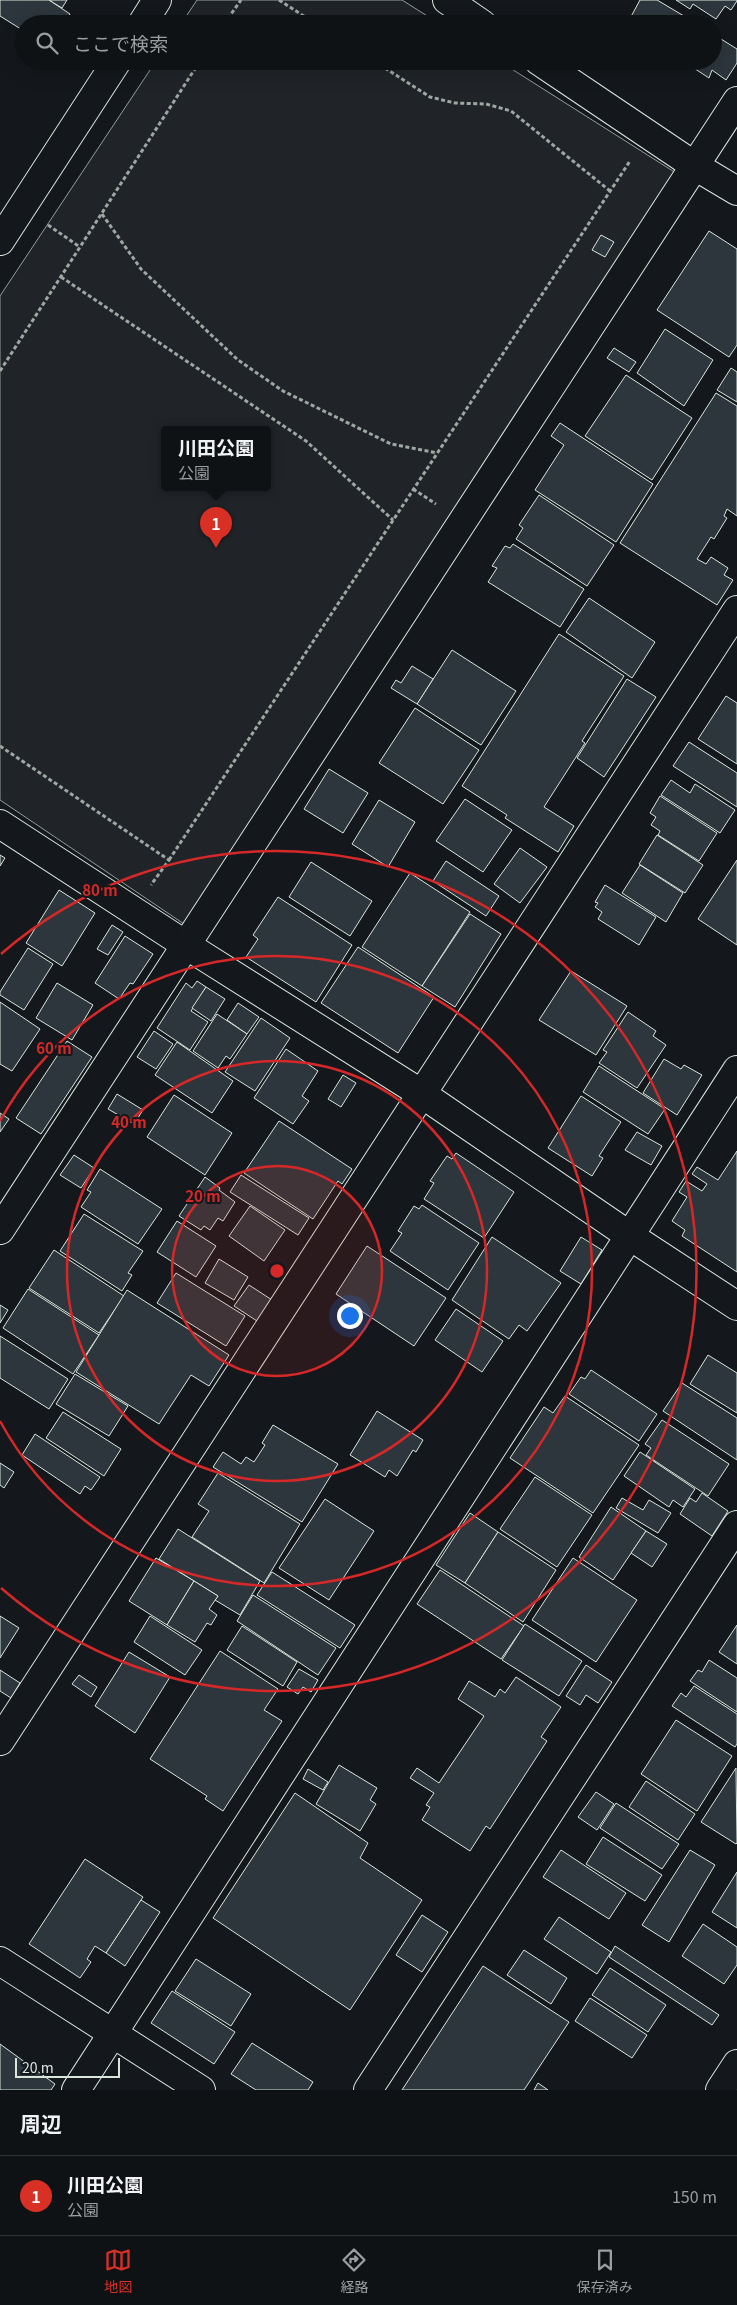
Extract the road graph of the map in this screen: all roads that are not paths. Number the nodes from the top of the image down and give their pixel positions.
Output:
1 (157, 0) edge
2 (148, 15) edge
3 (111, 70) edge
4 (553, 70) edge
5 (737, 101) edge
6 (695, 166) junction
7 (737, 191) edge
8 (0, 241) edge
9 (737, 610) edge
10 (0, 824) edge
11 (186, 945) junction
12 (737, 1070) edge
13 (422, 1094) junction
14 (0, 1230) edge
15 (630, 1236) junction
16 (737, 1306) edge
17 (737, 1525) edge
18 (0, 1741) edge
19 (0, 1960) edge
20 (113, 2032) junction
21 (737, 2064) edge
22 (76, 2090) edge
23 (202, 2090) edge
24 (368, 2090) edge
25 (720, 2090) edge

1 - 2 street
3 - 8 street
4 - 6 street
5 - 6 street
6 - 7 street
6 - 11 street
9 - 13 street
10 - 11 street
11 - 13 street
11 - 14 street
12 - 15 street
13 - 15 street
13 - 18 street
15 - 16 street
15 - 20 street
17 - 24 street
19 - 20 street
20 - 22 street
20 - 23 street
21 - 25 street

